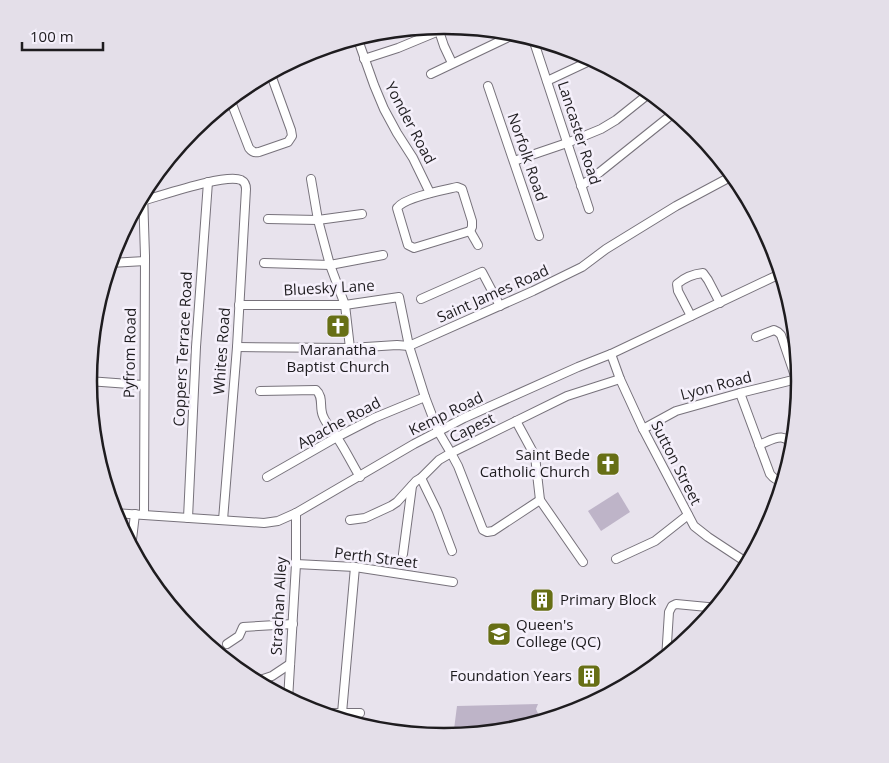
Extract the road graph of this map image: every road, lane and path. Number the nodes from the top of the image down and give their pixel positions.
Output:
1 (426, 34) edge
2 (440, 34) edge
3 (504, 39) edge
4 (359, 45) edge
5 (535, 46) edge
6 (364, 59) junction
7 (452, 63) junction
8 (585, 63) edge
9 (431, 74) dead end
10 (273, 79) edge
11 (547, 81) junction
12 (488, 86) dead end
13 (645, 97) edge
14 (233, 106) edge
15 (669, 116) edge
16 (567, 143) junction
17 (514, 161) junction
18 (726, 178) edge
19 (311, 179) dead end
20 (208, 182) junction
21 (581, 186) junction
22 (430, 193) junction
23 (150, 196) edge
24 (143, 209) edge
25 (589, 210) dead end
26 (362, 214) dead end
27 (268, 219) dead end
28 (318, 220) junction
29 (470, 231) junction
30 (539, 236) dead end
31 (478, 245) dead end
32 (383, 255) dead end
33 (145, 260) junction
34 (118, 262) edge
35 (264, 263) dead end
36 (330, 265) junction
37 (776, 276) edge
38 (421, 299) dead end
39 (720, 303) junction
40 (345, 304) junction
41 (239, 305) junction
42 (500, 306) junction
43 (690, 316) junction
44 (756, 337) dead end
45 (409, 346) junction
46 (236, 347) junction
47 (350, 348) junction
48 (610, 354) junction
49 (792, 363) edge
50 (620, 379) junction
51 (792, 380) edge
52 (97, 382) edge
53 (144, 385) junction
54 (260, 391) dead end
55 (740, 393) junction
56 (425, 397) junction
57 (516, 422) junction
58 (643, 429) junction
59 (438, 431) junction
60 (337, 437) junction
61 (787, 439) edge
62 (759, 445) junction
63 (451, 453) junction
64 (267, 477) dead end
65 (360, 477) junction
66 (421, 478) junction
67 (778, 480) edge
68 (412, 486) junction
69 (540, 500) junction
70 (122, 513) edge
71 (296, 513) junction
72 (139, 514) junction
73 (688, 515) junction
74 (188, 518) junction
75 (223, 520) junction
76 (350, 520) dead end
77 (134, 537) edge
78 (452, 551) dead end
79 (403, 554) dead end
80 (745, 557) edge
81 (616, 559) dead end
82 (583, 562) dead end
83 (296, 564) junction
84 (355, 567) junction
85 (453, 582) dead end
86 (709, 607) edge
87 (293, 624) junction
88 (227, 644) dead end
89 (667, 649) edge
90 (290, 664) junction
91 (264, 679) edge
92 (288, 692) edge
93 (342, 713) joint
94 (360, 713) dead end

1 - 6 street
2 - 7 street
3 - 7 street
4 - 6 street, Yonder Road
5 - 11 street, Lancaster Road
6 - 22 street, Yonder Road
7 - 9 street
8 - 11 street
10 - 14 street
11 - 16 street, Lancaster Road
12 - 17 street, Norfolk Road
13 - 16 street
15 - 21 street
16 - 17 street
16 - 21 street, Lancaster Road
17 - 30 street, Norfolk Road
18 - 42 street, Saint James Road
19 - 28 street
20 - 23 street
20 - 41 street, Whites Road
20 - 74 street, Coppers Terrace Road
21 - 25 street, Lancaster Road
22 - 29 street
22 - 29 street
24 - 33 street, Pyfrom Road
26 - 28 street
27 - 28 street
28 - 36 street
29 - 31 street
32 - 36 street
33 - 34 street
33 - 53 street, Pyfrom Road
35 - 36 street
36 - 40 street
37 - 39 street, Kemp Road
38 - 42 street
39 - 43 street, Kemp Road
39 - 43 street
40 - 41 street, Bluesky Lane
40 - 45 street, Bluesky Lane
40 - 47 street
41 - 46 street, Whites Road
42 - 45 street, Saint James Road
43 - 48 street, Kemp Road
44 - 49 street
45 - 47 street, Saint James Road
45 - 56 street
46 - 47 street, Saint James Road
46 - 75 street, Whites Road
48 - 50 street, Sutton Street
48 - 59 street, Kemp Road
50 - 57 street, Capest
50 - 58 street, Sutton Street
51 - 55 street, Lyon Road
52 - 53 street
53 - 72 street, Pyfrom Road
54 - 60 street
55 - 58 street, Lyon Road
55 - 62 street
56 - 59 street
56 - 60 street, Apache Road
57 - 63 street, Capest
57 - 69 street
58 - 73 street, Sutton Street
59 - 63 street
59 - 65 street, Kemp Road
60 - 64 street, Apache Road
60 - 65 street
61 - 62 street
62 - 67 street
63 - 66 street, Capest
63 - 69 street
65 - 71 street, Kemp Road
66 - 68 street, Capest
66 - 78 street
68 - 76 street, Capest
68 - 79 street
69 - 82 street
70 - 72 street, Kemp Road
71 - 75 street, Kemp Road
71 - 83 street, Strachan Alley
72 - 74 street, Kemp Road
72 - 77 street, Pyfrom Road
73 - 80 street, Sutton Street
73 - 81 street
74 - 75 street, Kemp Road
83 - 84 street, Perth Street
83 - 87 street, Strachan Alley
84 - 85 street, Perth Street
84 - 93 street
86 - 89 street
87 - 88 street
87 - 90 street, Strachan Alley
90 - 91 street
90 - 92 street, Strachan Alley
93 - 94 street

